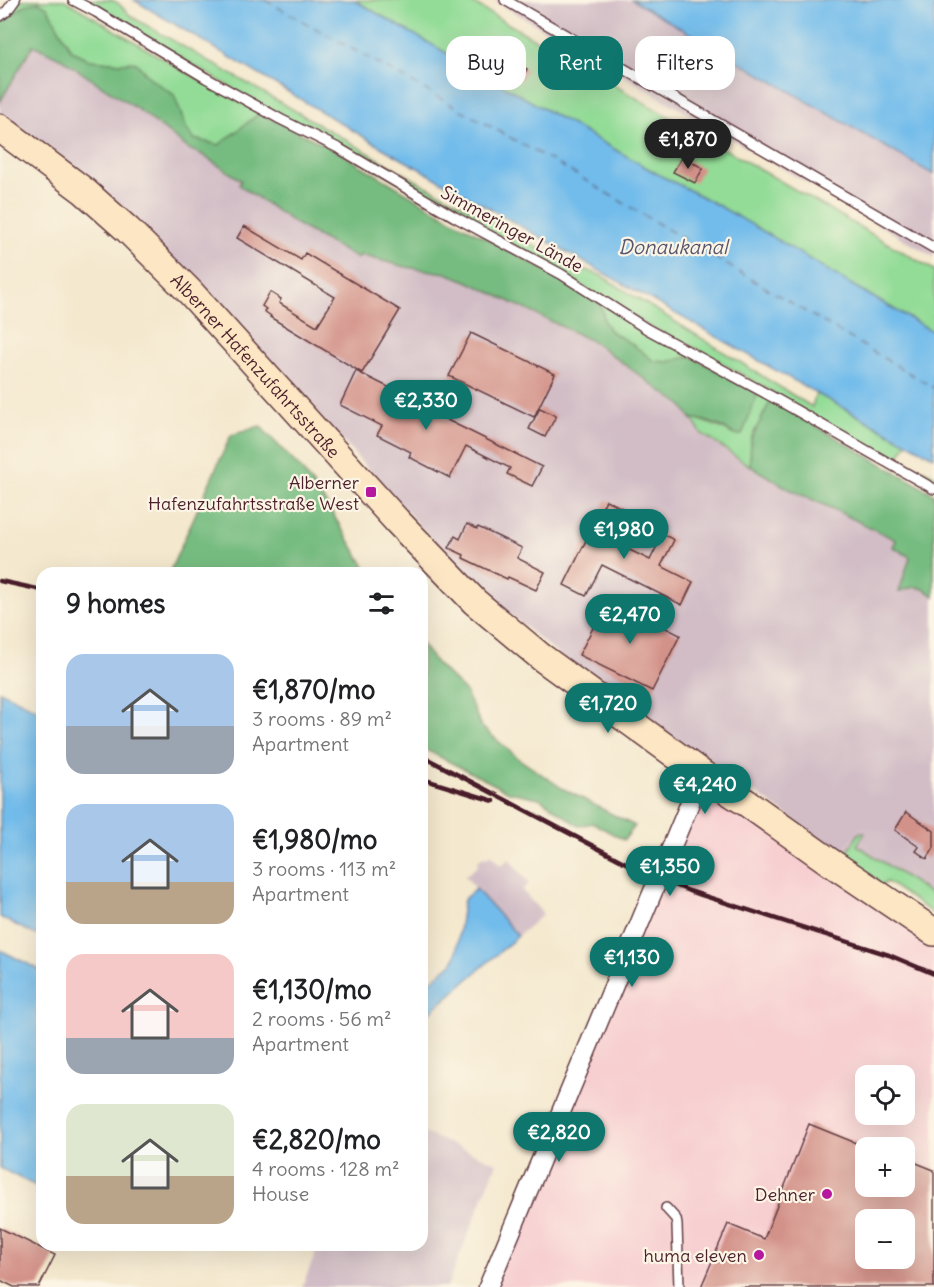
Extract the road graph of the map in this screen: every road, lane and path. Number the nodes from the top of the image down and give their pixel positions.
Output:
1 (15, 0) edge
2 (73, 0) edge
3 (505, 0) edge
4 (0, 16) edge
5 (0, 128) edge
6 (934, 248) edge
7 (934, 489) edge
8 (702, 774) junction
9 (934, 932) edge
10 (666, 1208) dead end
11 (488, 1287) edge
12 (679, 1287) edge

1 - 4 lane
2 - 7 lane, Simmeringer Lände
3 - 6 lane
5 - 8 street, Alberner Hafenzufahrtsstraße
8 - 9 street, Alberner Hafenzufahrtsstraße
8 - 11 street
10 - 12 lane

